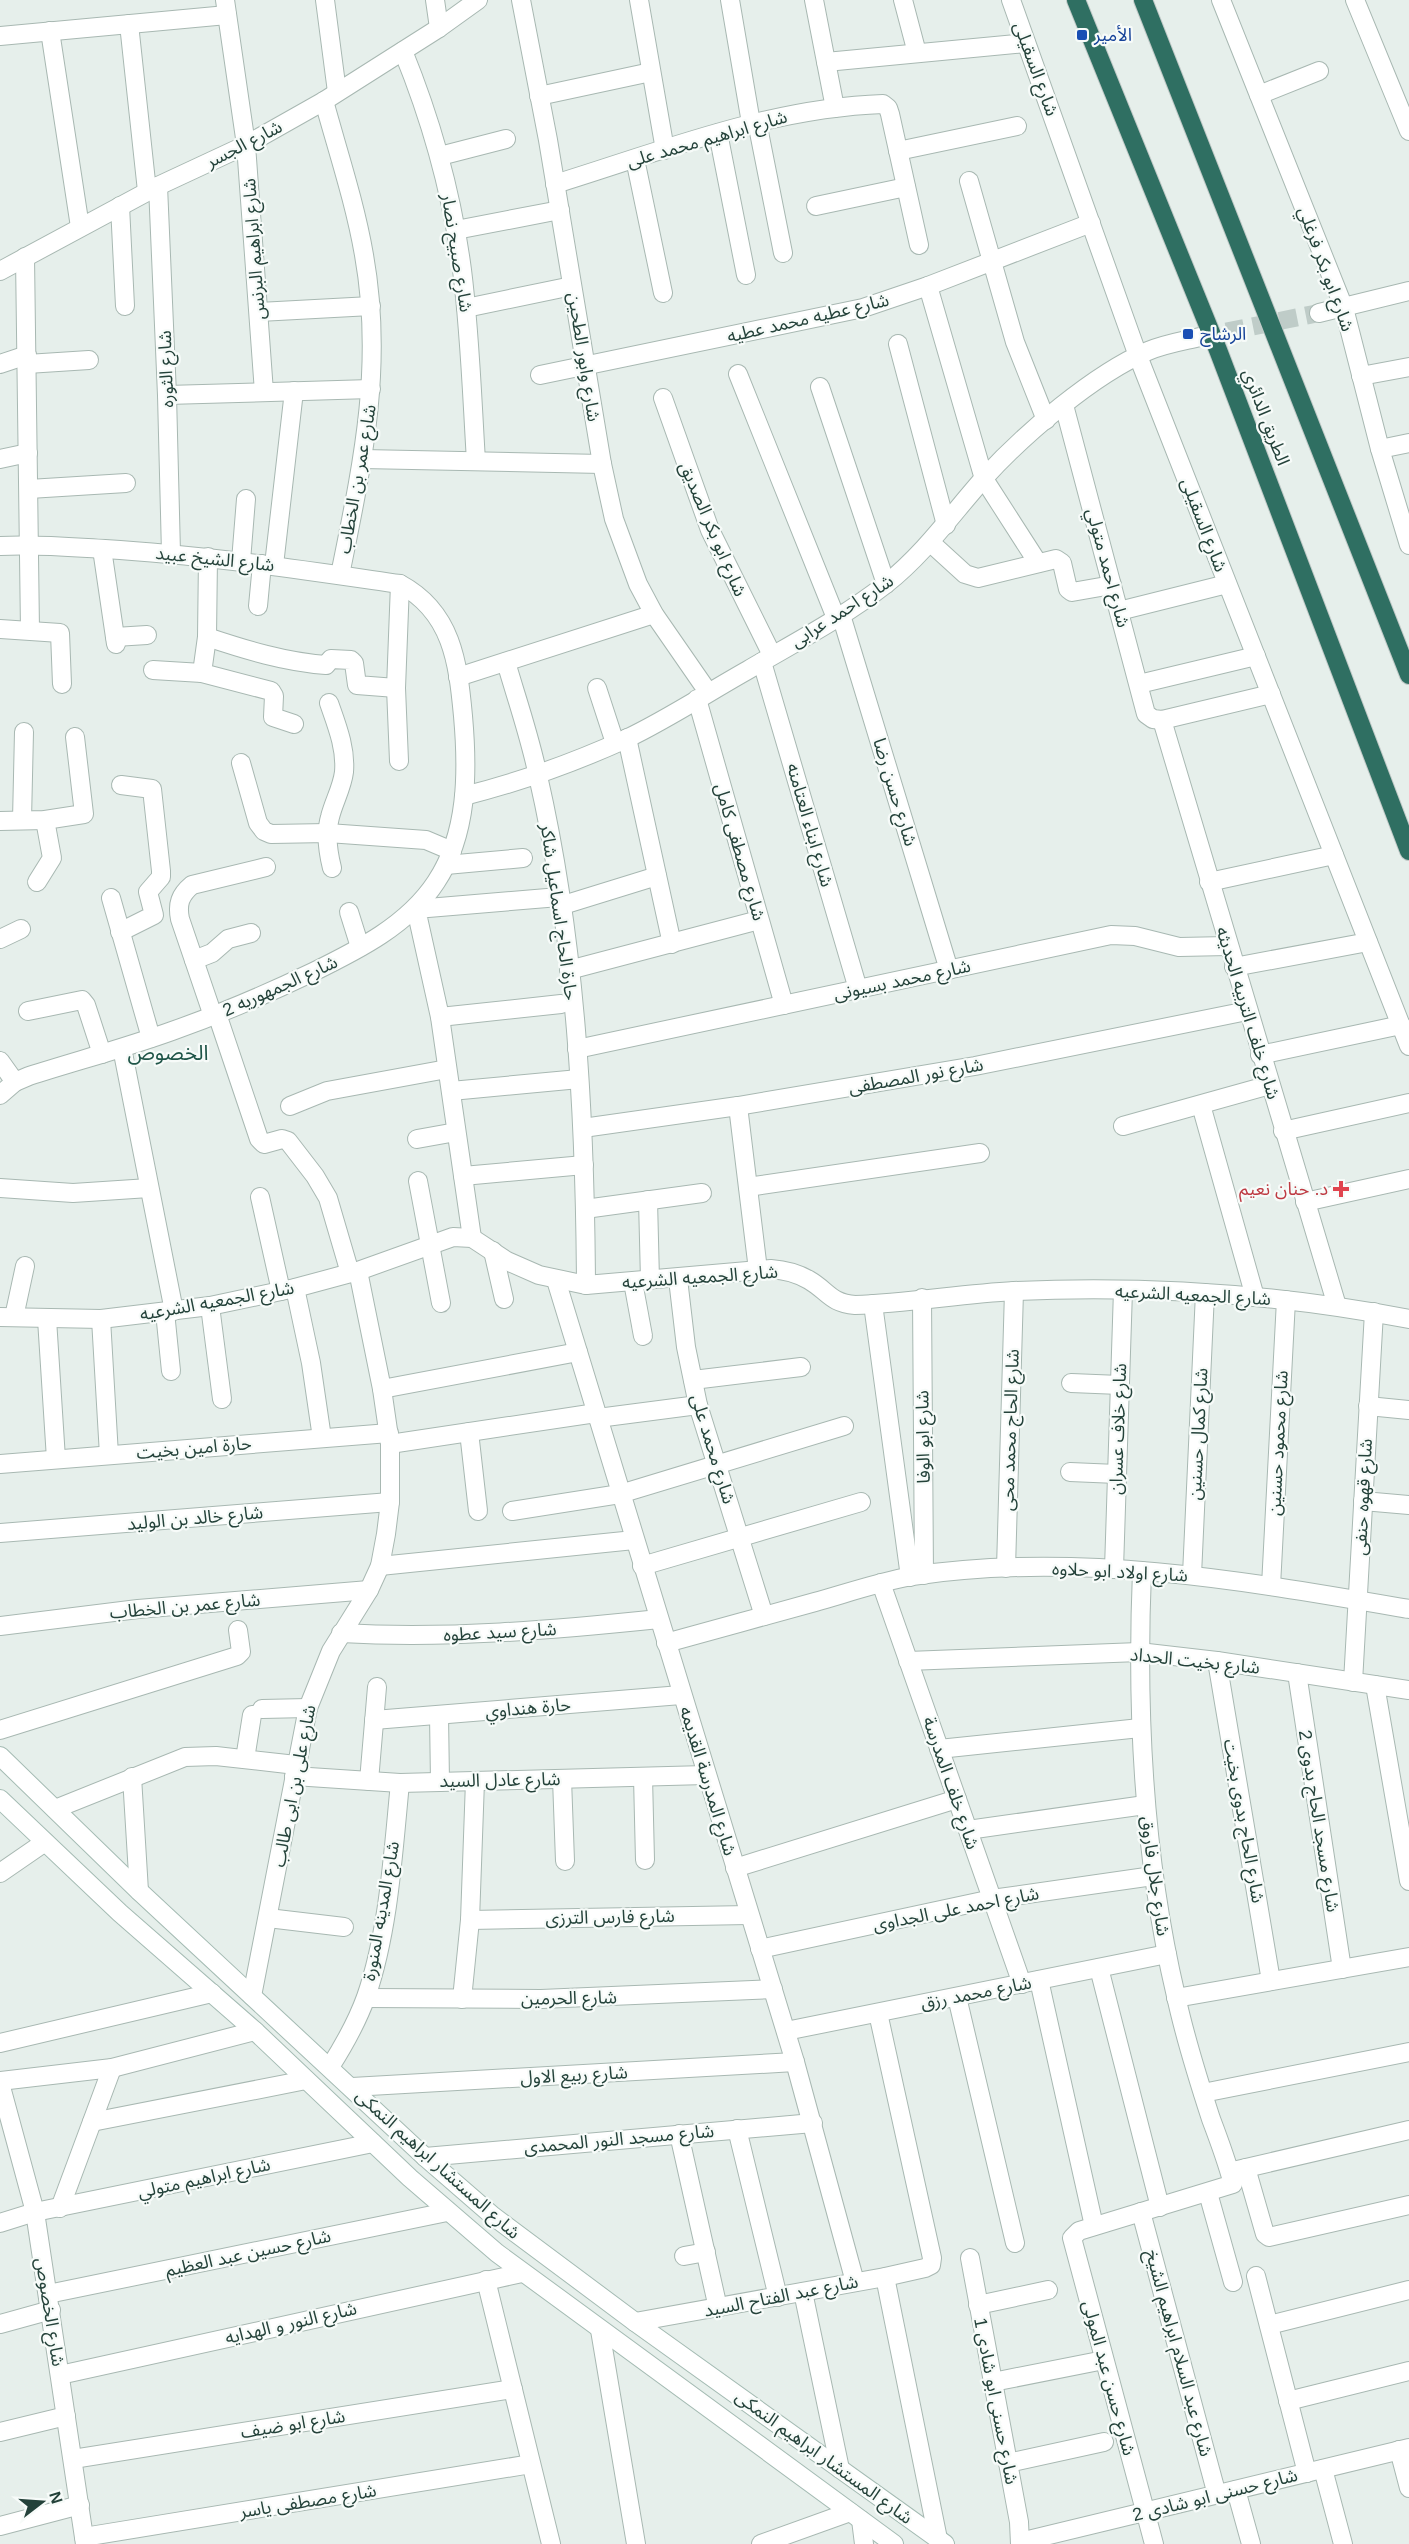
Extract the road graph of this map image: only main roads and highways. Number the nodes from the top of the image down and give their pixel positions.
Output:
1 (1076, 0) edge
2 (1143, 0) edge
3 (1409, 675) edge
4 (1409, 851) edge

1 - 4 highway, الطريق الدائري
2 - 3 highway

